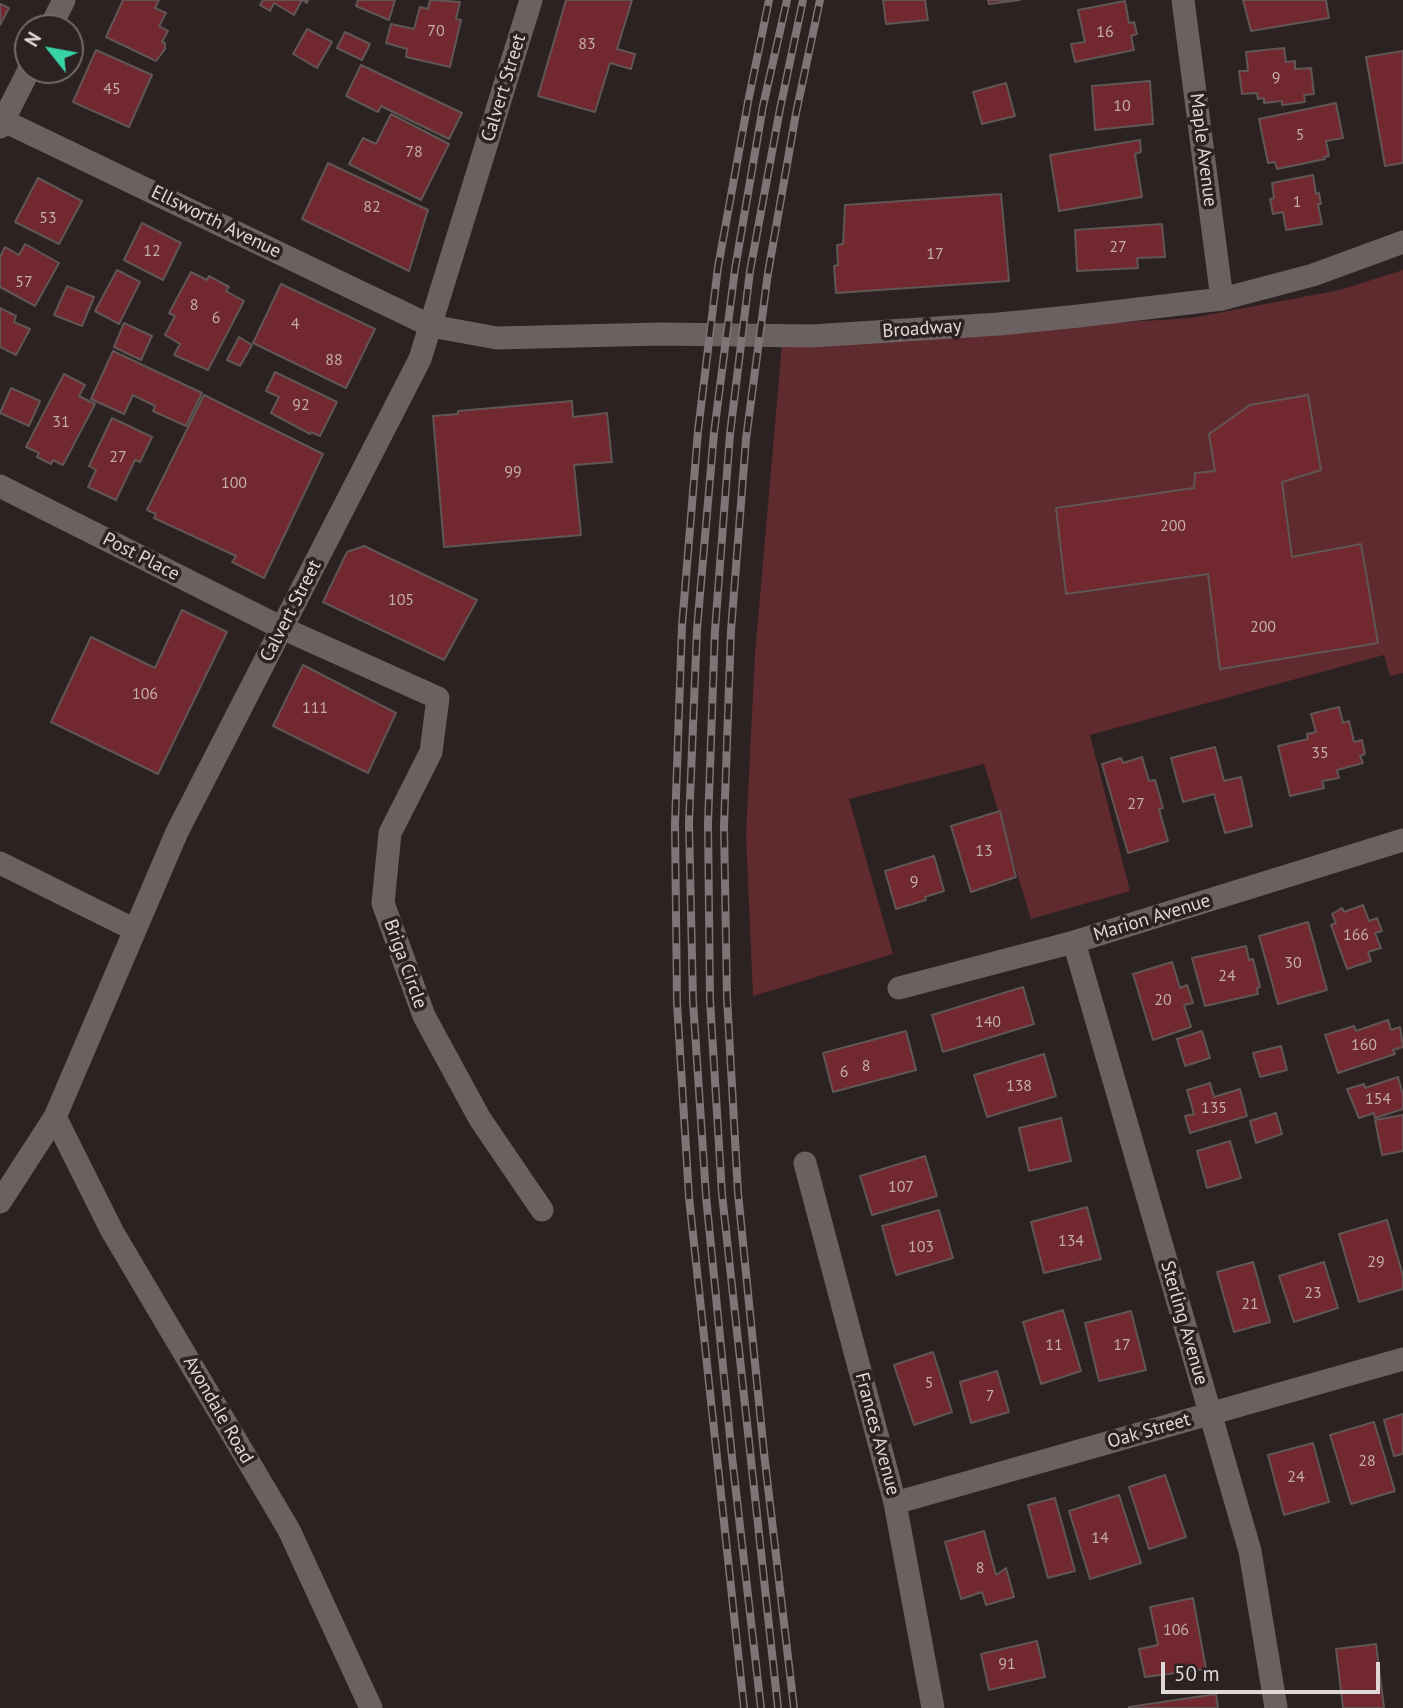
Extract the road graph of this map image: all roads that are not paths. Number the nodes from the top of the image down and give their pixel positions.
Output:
1 (1183, 0) edge
2 (527, 2) edge
3 (21, 84) edge
4 (1, 122) edge
5 (1403, 242) edge
6 (1222, 299) junction
7 (431, 326) junction
8 (0, 486) edge
9 (282, 628) junction
10 (1401, 848) edge
11 (0, 863) edge
12 (135, 930) junction
13 (1074, 943) junction
14 (900, 988) dead end
15 (55, 1117) junction
16 (805, 1163) dead end
17 (0, 1202) edge
18 (541, 1210) dead end
19 (1403, 1359) edge
20 (1210, 1414) junction
21 (895, 1503) junction
22 (371, 1708) edge
23 (933, 1708) edge
24 (1276, 1708) edge

1 - 6 street, Maple Avenue
2 - 7 street, Calvert Street
3 - 4 street
4 - 7 street, Ellsworth Avenue
5 - 6 street, Broadway
6 - 7 street, Broadway
7 - 9 street, Calvert Street
8 - 9 street, Post Place
9 - 12 street, Calvert Street
9 - 18 street, Briga Circle
10 - 13 street, Marion Avenue
11 - 12 street
12 - 15 street, Calvert Street
13 - 14 street, Marion Avenue
13 - 20 street, Sterling Avenue
15 - 17 street, Calvert Street
15 - 22 street, Avondale Road
16 - 21 street, Frances Avenue
19 - 20 street, Oak Street
20 - 21 street, Oak Street
20 - 24 street, Sterling Avenue
21 - 23 street, Frances Avenue

